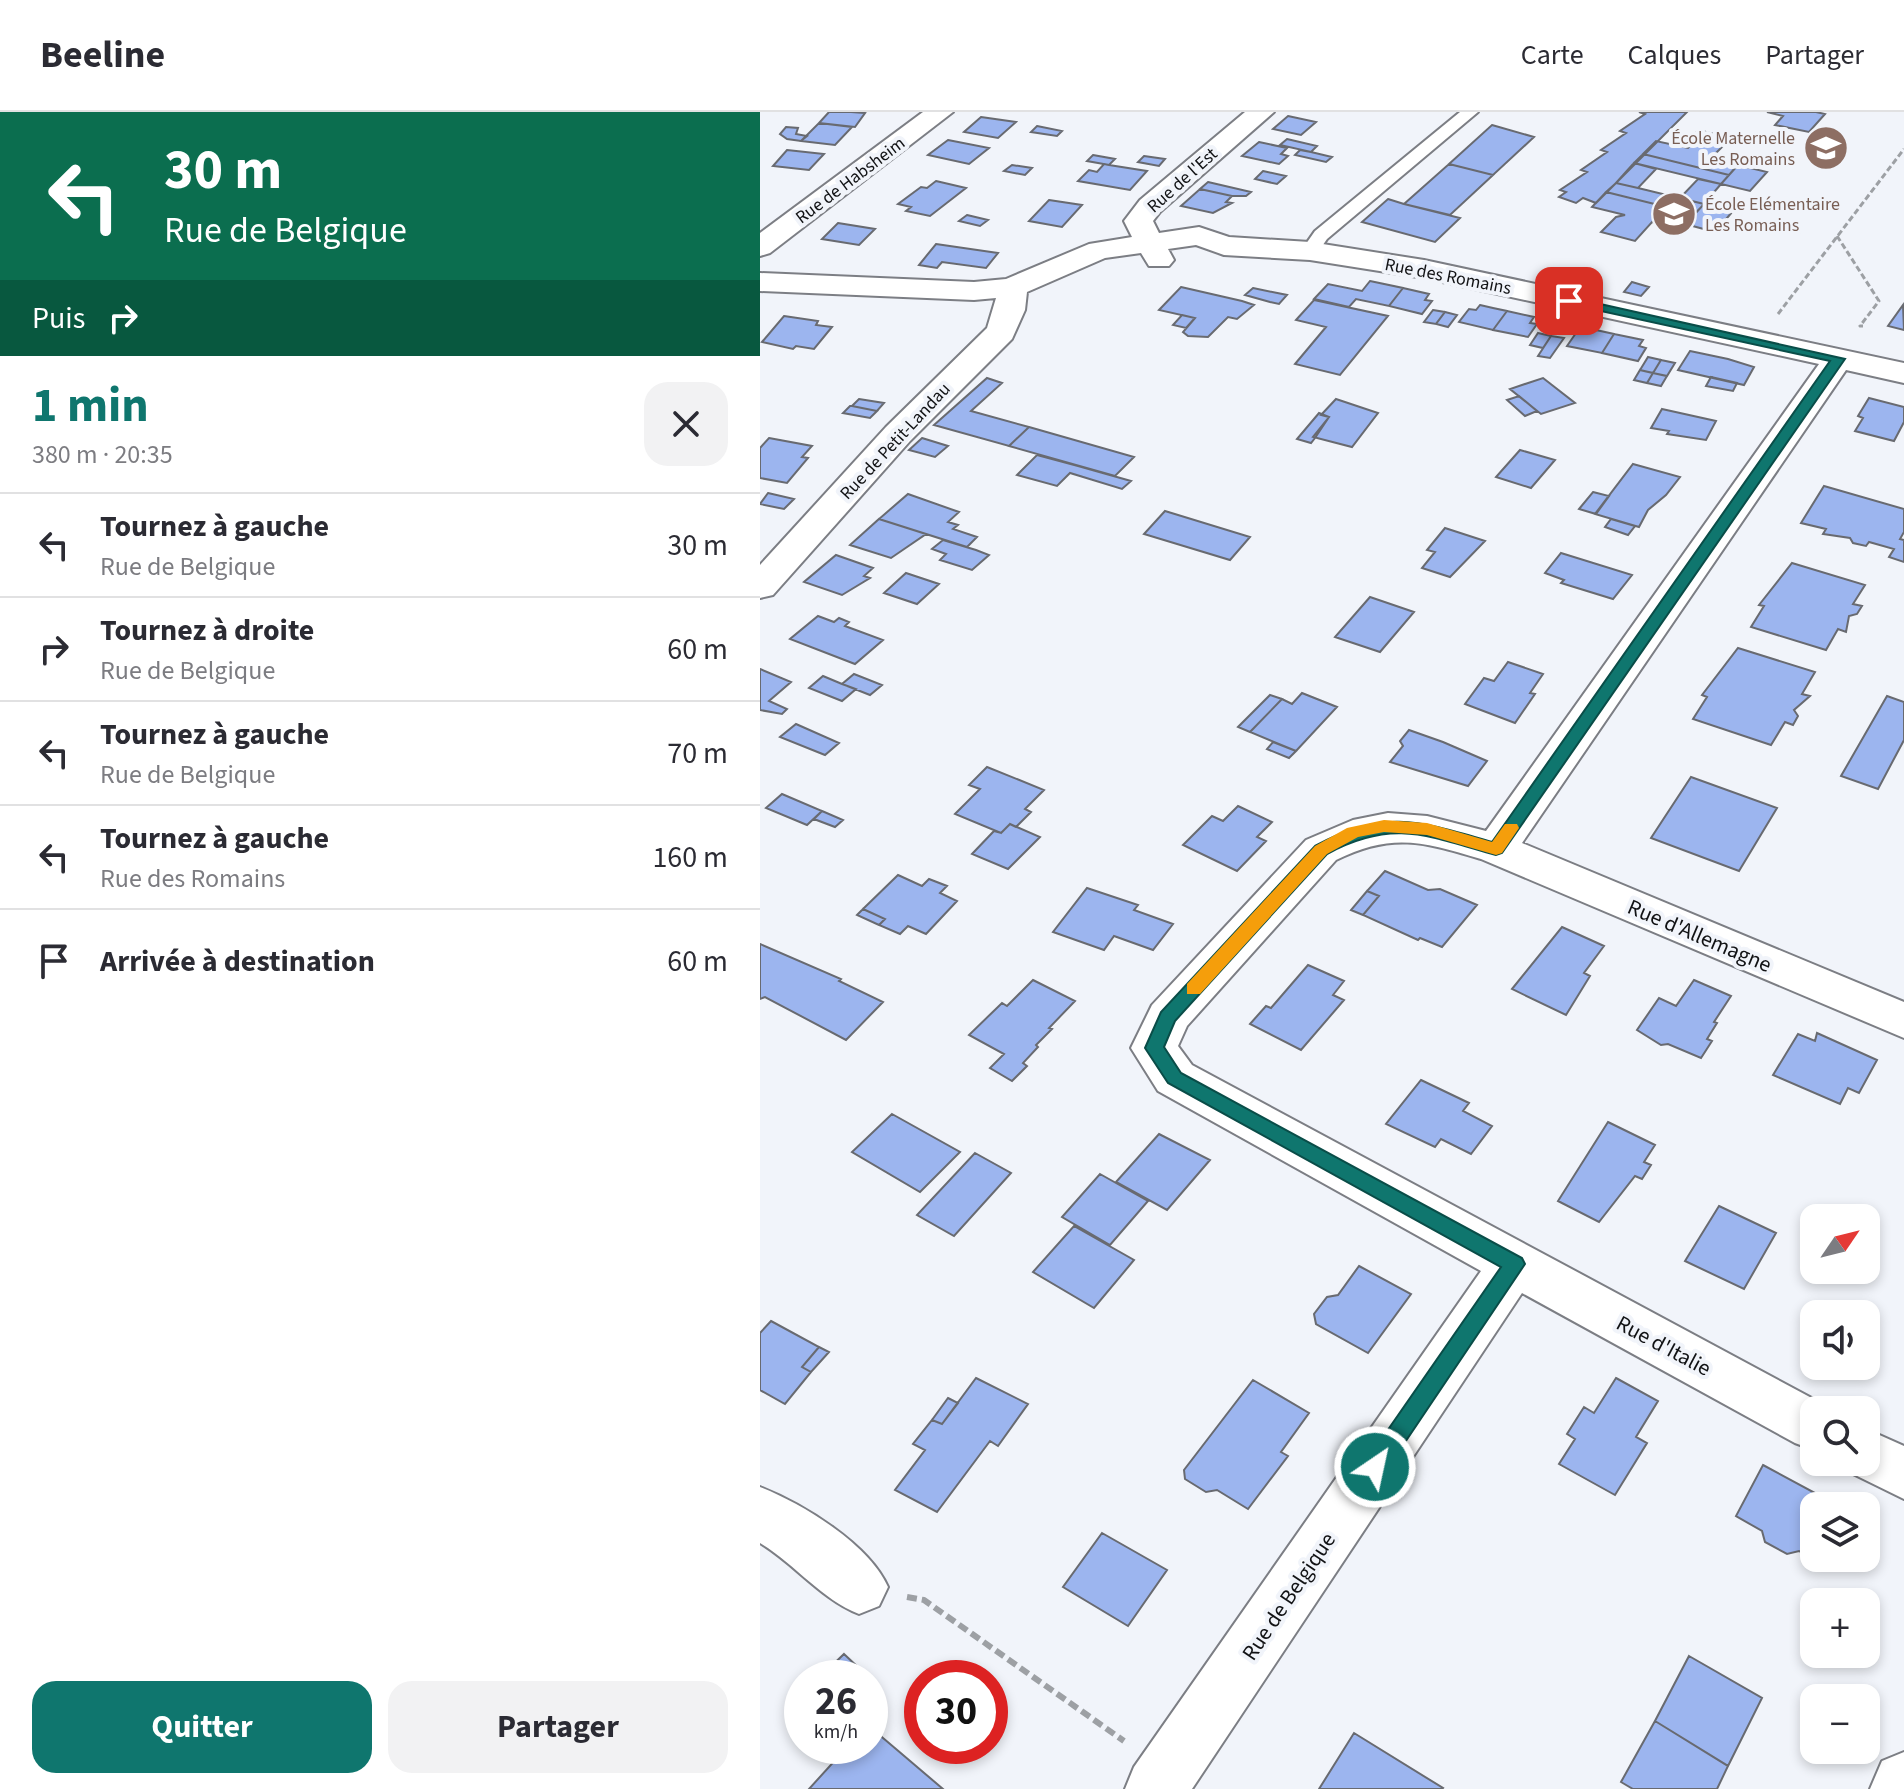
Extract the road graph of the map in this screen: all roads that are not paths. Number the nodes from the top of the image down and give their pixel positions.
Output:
1 (940, 112) edge
2 (1261, 112) edge
3 (1470, 112) edge
4 (760, 247) edge
5 (1152, 250) junction
6 (1310, 251) junction
7 (760, 282) edge
8 (1011, 298) junction
9 (1838, 359) junction
10 (1904, 373) edge
11 (760, 587) edge
12 (1496, 849) junction
13 (1904, 1021) edge
14 (1514, 1264) junction
15 (1800, 1418) edge
16 (1880, 1461) edge
17 (1904, 1474) edge
18 (760, 1513) edge
19 (859, 1587) road end
20 (1162, 1780) edge
21 (1904, 1783) edge
22 (1901, 1789) edge

1 - 4 street, Rue de Habsheim
2 - 5 street, Rue de l'Est
3 - 6 lane
5 - 6 street, Rue des Romains
5 - 8 street, Rue des Romains
6 - 9 street, Rue des Romains
7 - 8 street, Rue des Romains
8 - 11 street, Rue de Petit-Landau
9 - 10 street, Rue des Romains
9 - 12 street
12 - 13 street, Rue d'Allemagne
12 - 14 street
14 - 15 street, Rue d'Italie
14 - 20 street, Rue de Belgique
16 - 17 street
18 - 19 street
21 - 22 street

